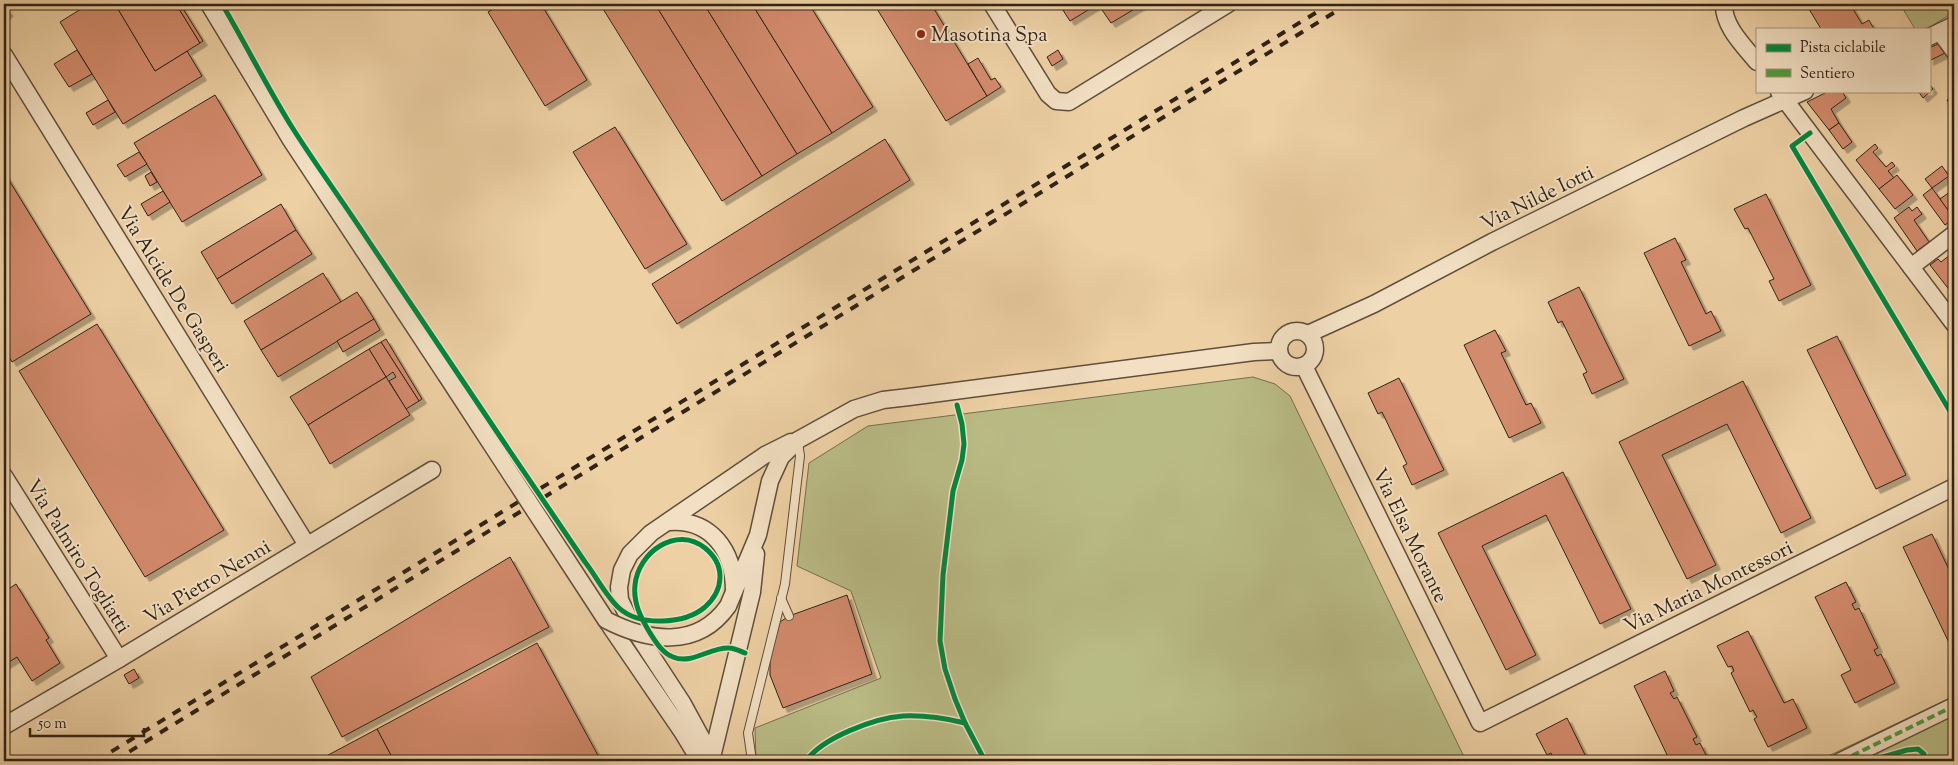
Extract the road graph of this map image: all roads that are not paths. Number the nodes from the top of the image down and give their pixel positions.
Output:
1 (209, 4) edge
2 (992, 4) edge
3 (1228, 4) edge
4 (1724, 4) edge
5 (1941, 32) edge
6 (1954, 50) edge
7 (4, 55) edge
8 (1756, 61) edge
9 (1800, 92) edge
10 (1782, 96) edge
11 (1954, 234) edge
12 (1911, 267) junction
13 (1954, 324) edge
14 (1308, 334) junction
15 (1279, 351) junction
16 (1304, 366) junction
17 (798, 440) junction
18 (432, 470) dead end
19 (4, 476) edge
20 (1954, 487) edge
21 (668, 522) junction
22 (758, 535) junction
23 (308, 546) junction
24 (781, 598) junction
25 (731, 600) junction
26 (789, 616) dead end
27 (606, 620) junction
28 (118, 659) junction
29 (1954, 706) edge
30 (1480, 723) joint
31 (4, 726) edge
32 (709, 760) edge
33 (752, 761) edge
34 (1841, 761) edge

1 - 27 street, bridge
2 - 3 street
4 - 8 street
5 - 6 street
7 - 23 street, Via Alcide De Gasperi
9 - 10 street, Via Nilde Iotti
10 - 12 street
10 - 14 street, Via Nilde Iotti
11 - 12 street
12 - 13 street
14 - 15 street
14 - 16 street
15 - 16 street
15 - 17 street
16 - 30 street, Via Elsa Morante
17 - 21 street
17 - 22 street
17 - 24 lane
18 - 23 street, Via Pietro Nenni
19 - 28 street, Via Palmiro Togliatti
20 - 30 street, Via Maria Montessori
21 - 25 street
21 - 32 street
22 - 25 street
22 - 32 street
23 - 28 street, Via Pietro Nenni
24 - 26 lane
24 - 33 lane
25 - 27 street, bridge
27 - 32 street
28 - 31 street, Via Pietro Nenni
29 - 34 street

